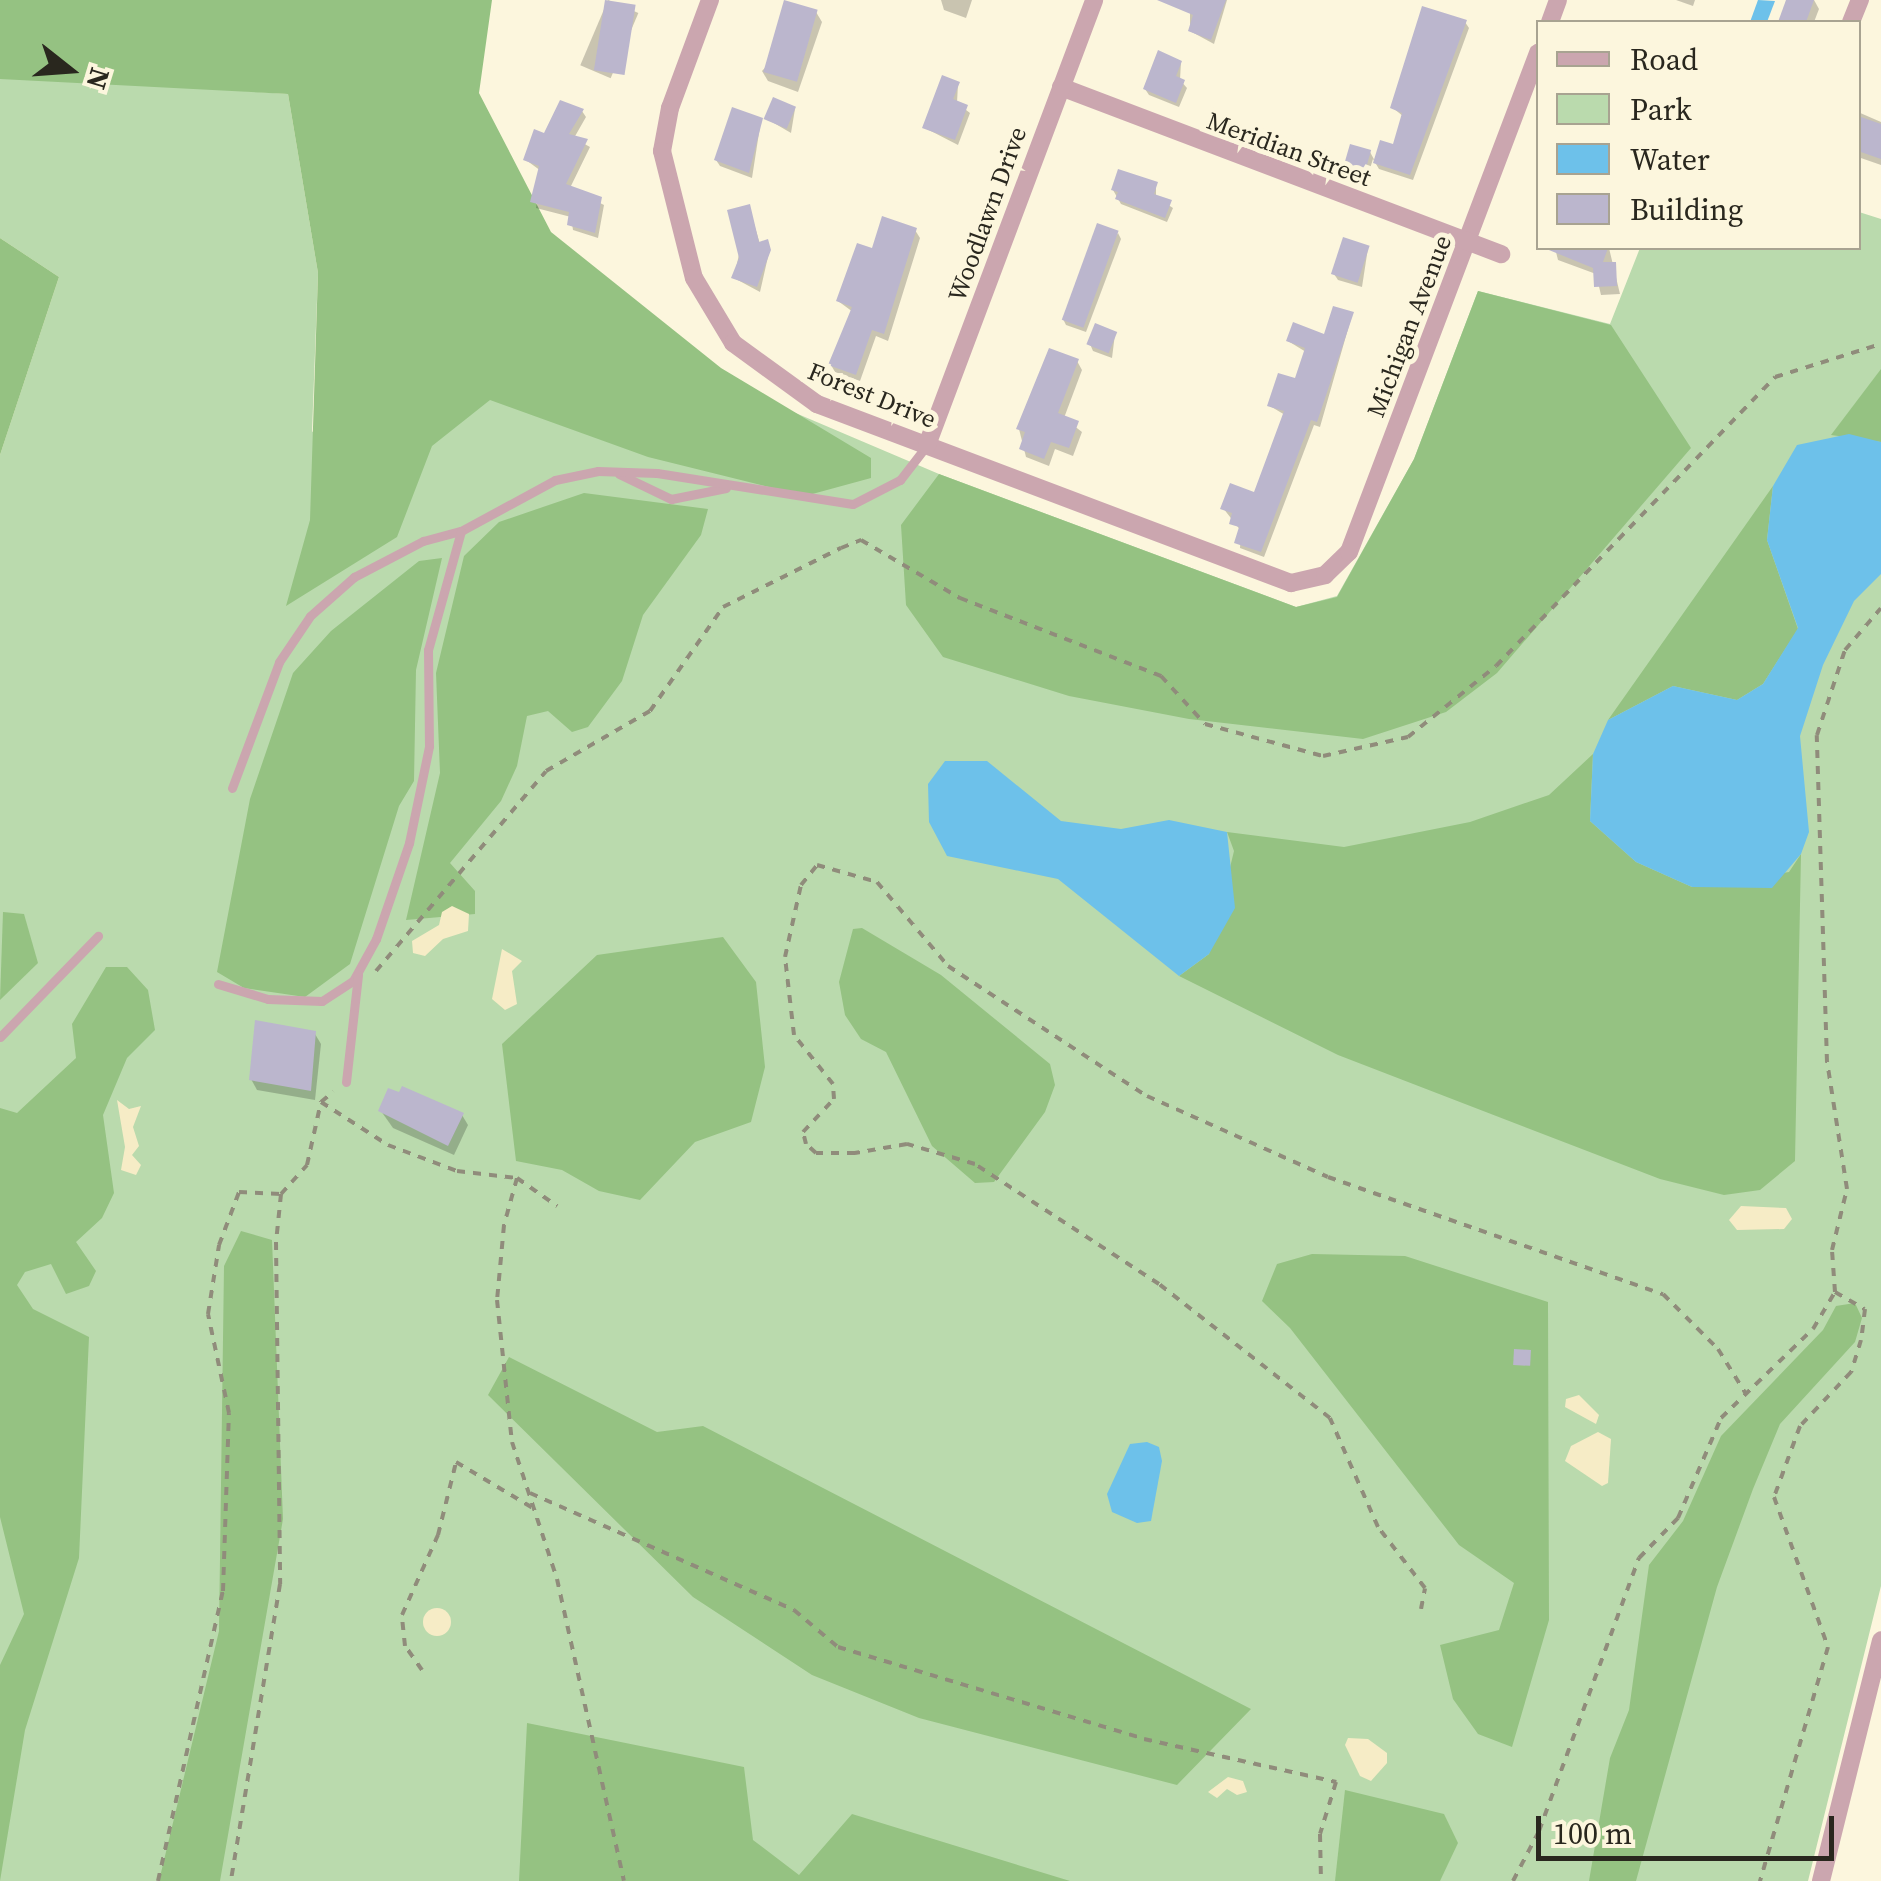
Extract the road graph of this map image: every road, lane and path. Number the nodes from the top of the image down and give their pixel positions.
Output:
1 (710, 0) edge
2 (1094, 0) edge
3 (1536, 58) edge
4 (1061, 86) junction
5 (1468, 240) junction
6 (1501, 254) dead end
7 (1881, 344) edge
8 (927, 445) junction
9 (617, 473) junction
10 (727, 487) junction
11 (461, 531) junction
12 (1291, 583) joint
13 (1881, 608) edge
14 (232, 788) dead end
15 (98, 936) dead end
16 (358, 972) junction
17 (218, 984) dead end
18 (356, 993) junction
19 (0, 1037) edge
20 (346, 1082) joint
21 (321, 1102) junction
22 (517, 1178) junction
23 (281, 1194) junction
24 (557, 1206) dead end
25 (1835, 1292) junction
26 (1746, 1394) junction
27 (530, 1494) junction
28 (534, 1509) junction
29 (1421, 1609) dead end
30 (1881, 1640) edge
31 (422, 1670) dead end
32 (158, 1881) edge
33 (231, 1881) edge
34 (624, 1881) edge
35 (1321, 1881) edge
36 (1513, 1881) edge
37 (1760, 1881) edge
38 (1822, 1881) edge

1 - 8 street, Forest Drive
2 - 4 street, Woodlawn Drive
3 - 5 street, Michigan Avenue
4 - 5 street, Meridian Street
4 - 8 street, Woodlawn Drive
5 - 6 street, Meridian Street
5 - 12 street, Michigan Avenue
7 - 18 path
8 - 10 lane
8 - 12 street, Forest Drive
9 - 10 lane
9 - 10 lane
9 - 11 lane
11 - 14 lane
11 - 16 lane
13 - 25 path
15 - 19 lane
16 - 17 lane
16 - 18 lane
18 - 20 lane
20 - 21 path
21 - 22 path
21 - 23 path
22 - 24 path
22 - 27 path
23 - 32 path
23 - 33 path
25 - 26 path
25 - 37 path
26 - 29 path
26 - 36 path
27 - 28 path
27 - 35 path
28 - 31 path
28 - 34 path
30 - 38 street

